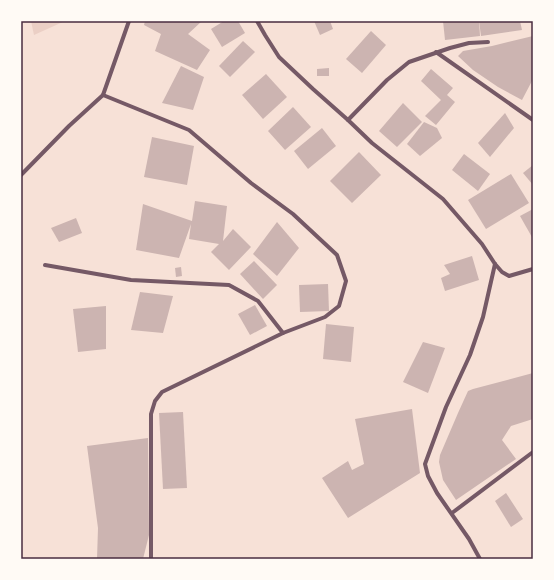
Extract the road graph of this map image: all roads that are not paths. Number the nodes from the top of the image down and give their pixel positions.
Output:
1 (129, 21) edge
2 (257, 21) edge
3 (488, 42) dead end
4 (436, 52) junction
5 (103, 95) junction
6 (348, 120) junction
7 (533, 120) edge
8 (21, 175) edge
9 (495, 264) junction
10 (45, 265) dead end
11 (533, 269) edge
12 (283, 333) junction
13 (533, 452) edge
14 (452, 513) junction
15 (151, 559) edge
16 (480, 559) edge

1 - 5 street
2 - 6 street
3 - 4 street
4 - 6 street
4 - 7 street
5 - 8 street
5 - 12 street
6 - 9 street
9 - 11 street
9 - 14 street
10 - 12 street
12 - 15 street
13 - 14 street
14 - 16 street

